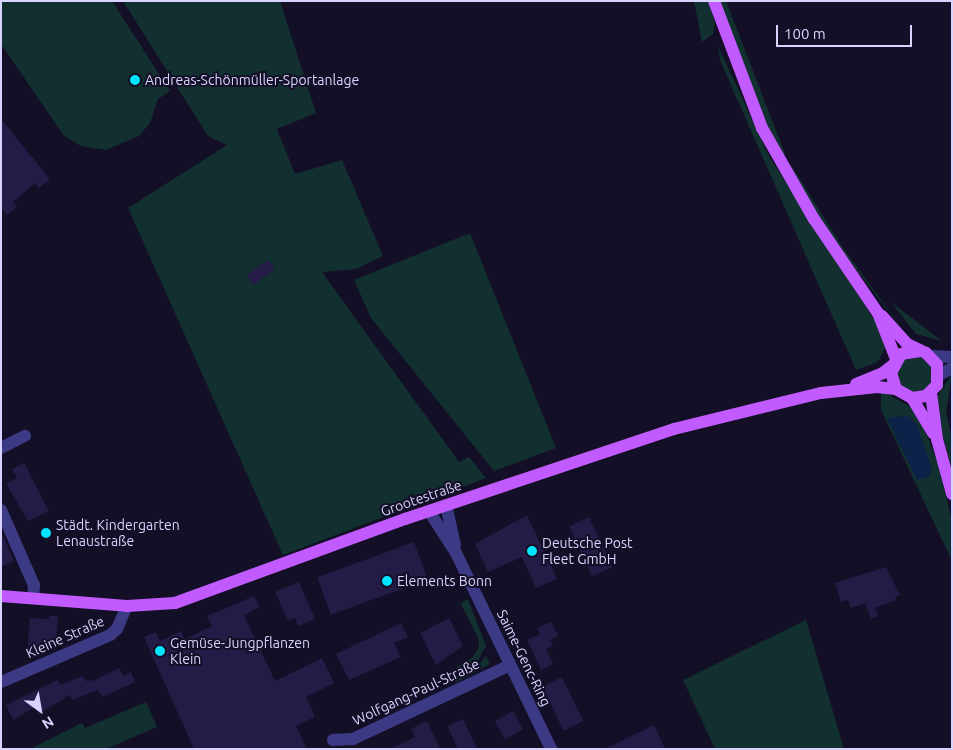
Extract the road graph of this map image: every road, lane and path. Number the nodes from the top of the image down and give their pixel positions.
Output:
1 (714, 1) edge
2 (878, 313) junction
3 (926, 353) junction
4 (952, 357) edge
5 (895, 362) junction
6 (952, 368) edge
7 (939, 375) junction
8 (843, 389) junction
9 (896, 389) junction
10 (931, 393) junction
11 (912, 398) junction
12 (25, 436) dead end
13 (937, 439) junction
14 (1, 448) edge
15 (952, 494) edge
16 (446, 505) junction
17 (1, 510) edge
18 (429, 511) junction
19 (456, 553) junction
20 (3, 596) edge
21 (33, 598) junction
22 (127, 606) junction
23 (510, 664) junction
24 (1, 682) edge
25 (333, 740) dead end
26 (551, 749) edge

1 - 2 main road
2 - 3 main road
2 - 5 main road
3 - 4 street
3 - 5 main road
3 - 7 main road
5 - 8 main road, Grootestraße
5 - 9 main road
6 - 7 street
7 - 10 main road
8 - 9 main road, Grootestraße
8 - 16 main road, Grootestraße
9 - 11 main road
10 - 11 main road
10 - 13 main road
11 - 13 main road
12 - 14 street
13 - 15 main road
16 - 18 main road, Grootestraße
16 - 19 street, Saime-Genc-Ring
17 - 21 street
18 - 19 street, Saime-Genc-Ring
18 - 22 main road, Grootestraße
19 - 23 street, Saime-Genc-Ring
20 - 21 main road, Grootestraße
21 - 22 main road, Grootestraße
22 - 24 street, Kleine Straße
23 - 25 street, Wolfgang-Paul-Straße
23 - 26 street, Saime-Genc-Ring

